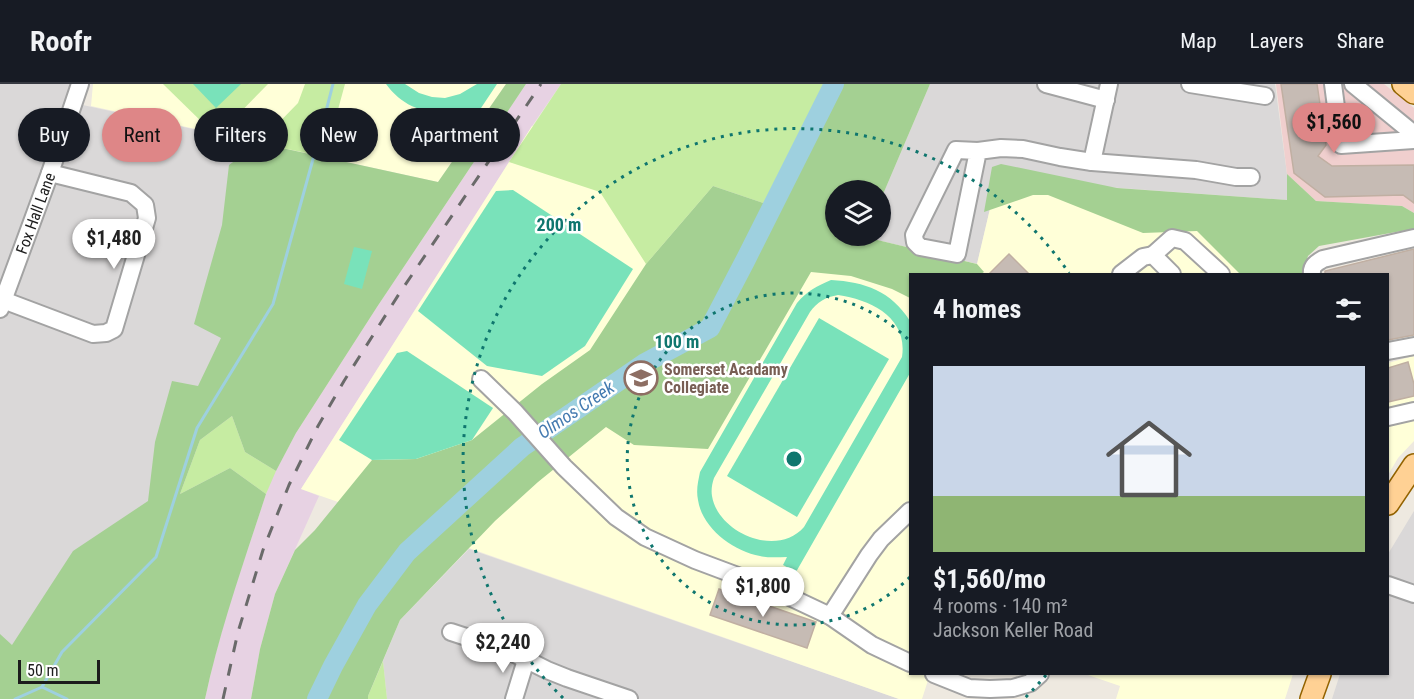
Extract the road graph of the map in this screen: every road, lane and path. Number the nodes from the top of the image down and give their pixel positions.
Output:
1 (80, 84) edge
2 (1046, 84) edge
3 (1190, 84) edge
4 (1333, 84) edge
5 (1353, 84) edge
6 (1403, 84) edge
7 (1108, 92) edge
8 (1414, 93) edge
9 (1265, 96) dead end
10 (1414, 134) edge
11 (1414, 140) edge
12 (978, 152) junction
13 (1092, 162) junction
14 (50, 173) junction
15 (1251, 177) dead end
16 (1414, 238) edge
17 (1153, 255) junction
18 (1122, 273) edge
19 (1171, 273) edge
20 (1220, 273) edge
21 (1312, 273) edge
22 (1, 304) edge
23 (1414, 346) edge
24 (1389, 351) edge
25 (481, 379) dead end
26 (1414, 411) edge
27 (1389, 417) edge
28 (1414, 465) edge
29 (1389, 502) edge
30 (909, 512) edge
31 (1389, 585) edge
32 (1414, 594) edge
33 (830, 616) junction
34 (451, 632) dead end
35 (526, 660) junction
36 (909, 663) edge
37 (936, 675) edge
38 (1039, 675) edge
39 (1320, 675) edge
40 (1022, 693) edge
41 (514, 699) edge
42 (629, 699) edge
43 (1311, 699) edge

1 - 14 street, Fox Hall Lane
2 - 7 street
3 - 9 street
4 - 11 street
5 - 10 street
6 - 8 main road
7 - 13 street
12 - 12 street
12 - 13 street
13 - 15 street
14 - 22 street, Fox Hall Lane
14 - 22 street
16 - 21 street
17 - 18 street
17 - 19 street
17 - 20 street
23 - 24 street
25 - 33 street
26 - 27 street
28 - 29 main road
30 - 33 street
31 - 32 street
33 - 36 street
34 - 35 street
35 - 41 street
35 - 42 street
37 - 40 street
38 - 40 street
39 - 43 main road

